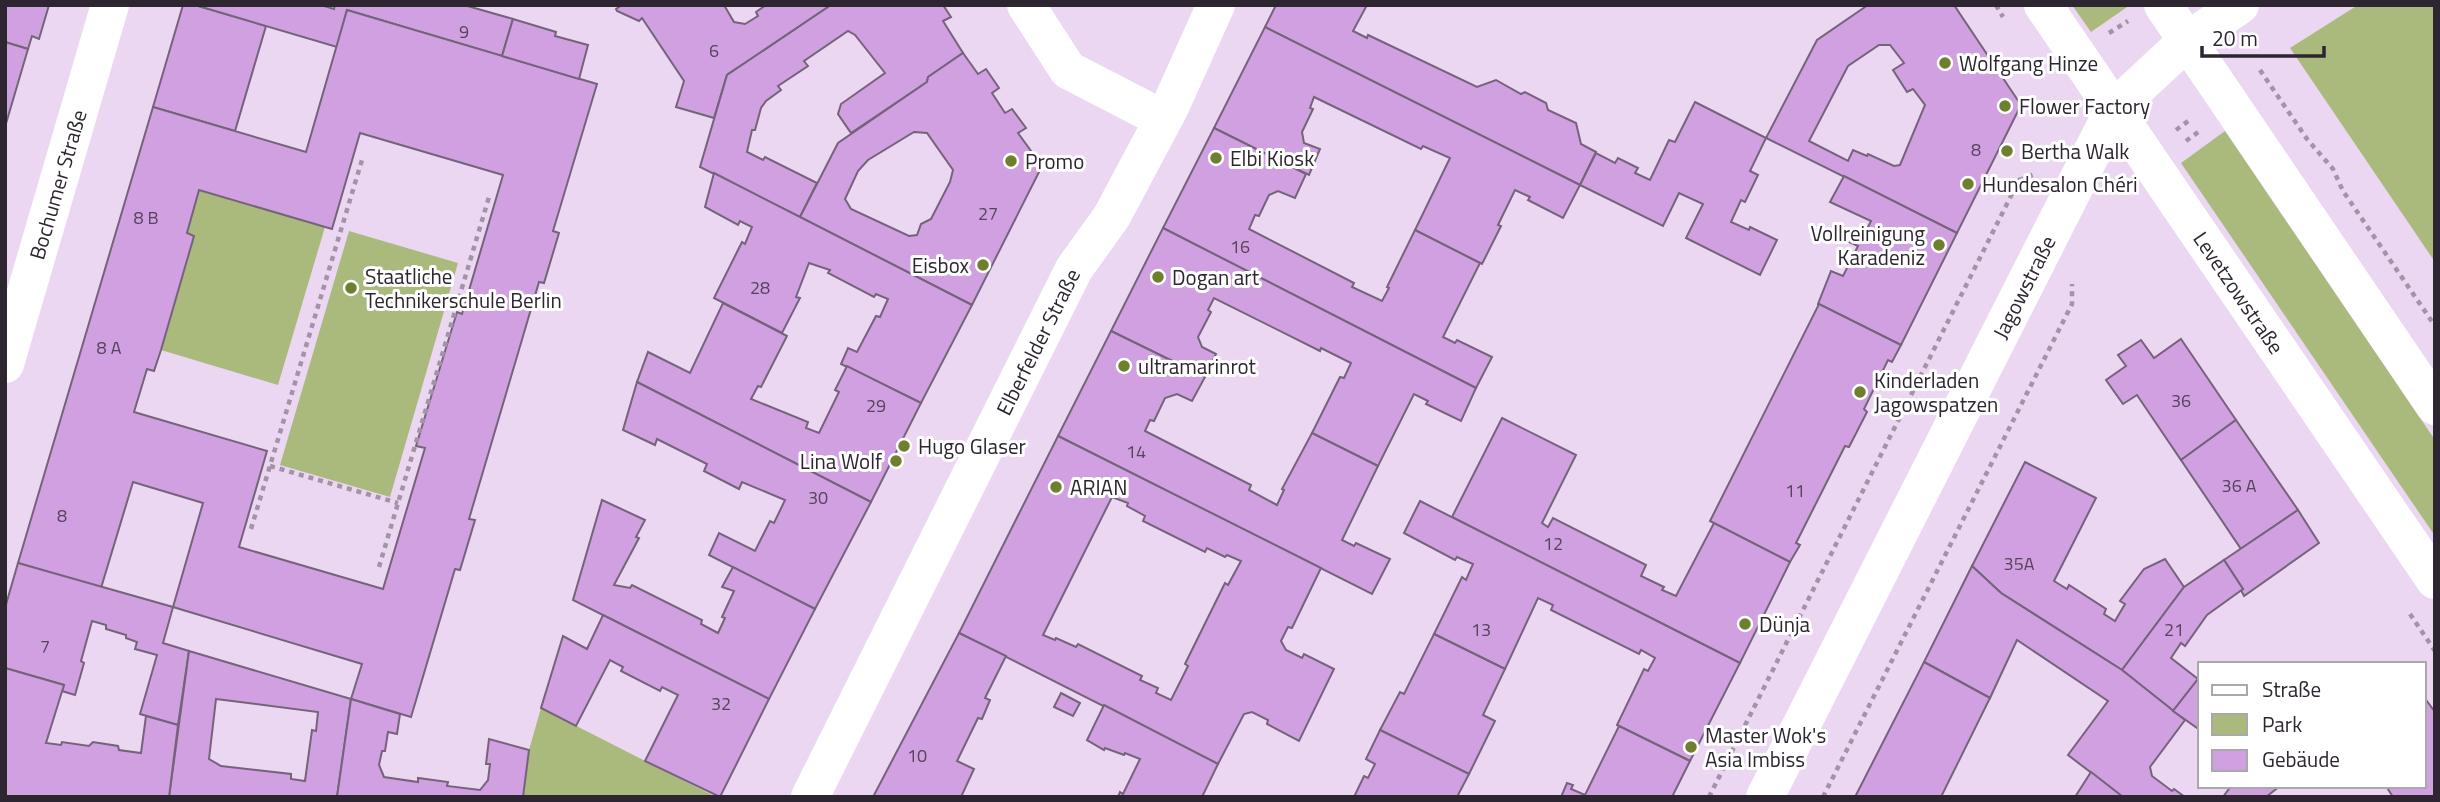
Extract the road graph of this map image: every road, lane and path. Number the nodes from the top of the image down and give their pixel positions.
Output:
1 (110, 5) edge
2 (1026, 5) edge
3 (1216, 5) edge
4 (2043, 5) edge
5 (2240, 5) edge
6 (2148, 12) edge
7 (2109, 34) dead end
8 (2187, 41) junction
9 (2261, 72) dead end
10 (2113, 109) junction
11 (2196, 116) dead end
12 (1163, 119) junction
13 (2206, 127) dead end
14 (2174, 132) dead end
15 (2183, 142) dead end
16 (362, 160) dead end
17 (2038, 173) dead end
18 (489, 197) dead end
19 (2072, 278) dead end
20 (2435, 326) edge
21 (5, 364) edge
22 (2435, 406) edge
23 (270, 466) junction
24 (398, 503) junction
25 (251, 530) dead end
26 (379, 567) dead end
27 (2435, 580) edge
28 (810, 797) edge
29 (1709, 797) edge
30 (1765, 797) edge
31 (1823, 797) edge

1 - 21 street, Bochumer Straße
2 - 12 street
3 - 12 street, Elberfelder Straße
4 - 10 street, Levetzowstraße
5 - 8 street, Jagowstraße
6 - 7 path
6 - 8 street
8 - 10 street, Jagowstraße
8 - 22 street
9 - 20 path
10 - 27 street, Levetzowstraße
10 - 30 street, Jagowstraße
11 - 14 path
12 - 28 street, Elberfelder Straße
13 - 15 path
16 - 23 path
17 - 29 path
18 - 24 path
19 - 31 path
23 - 24 path
23 - 25 path
24 - 26 path

